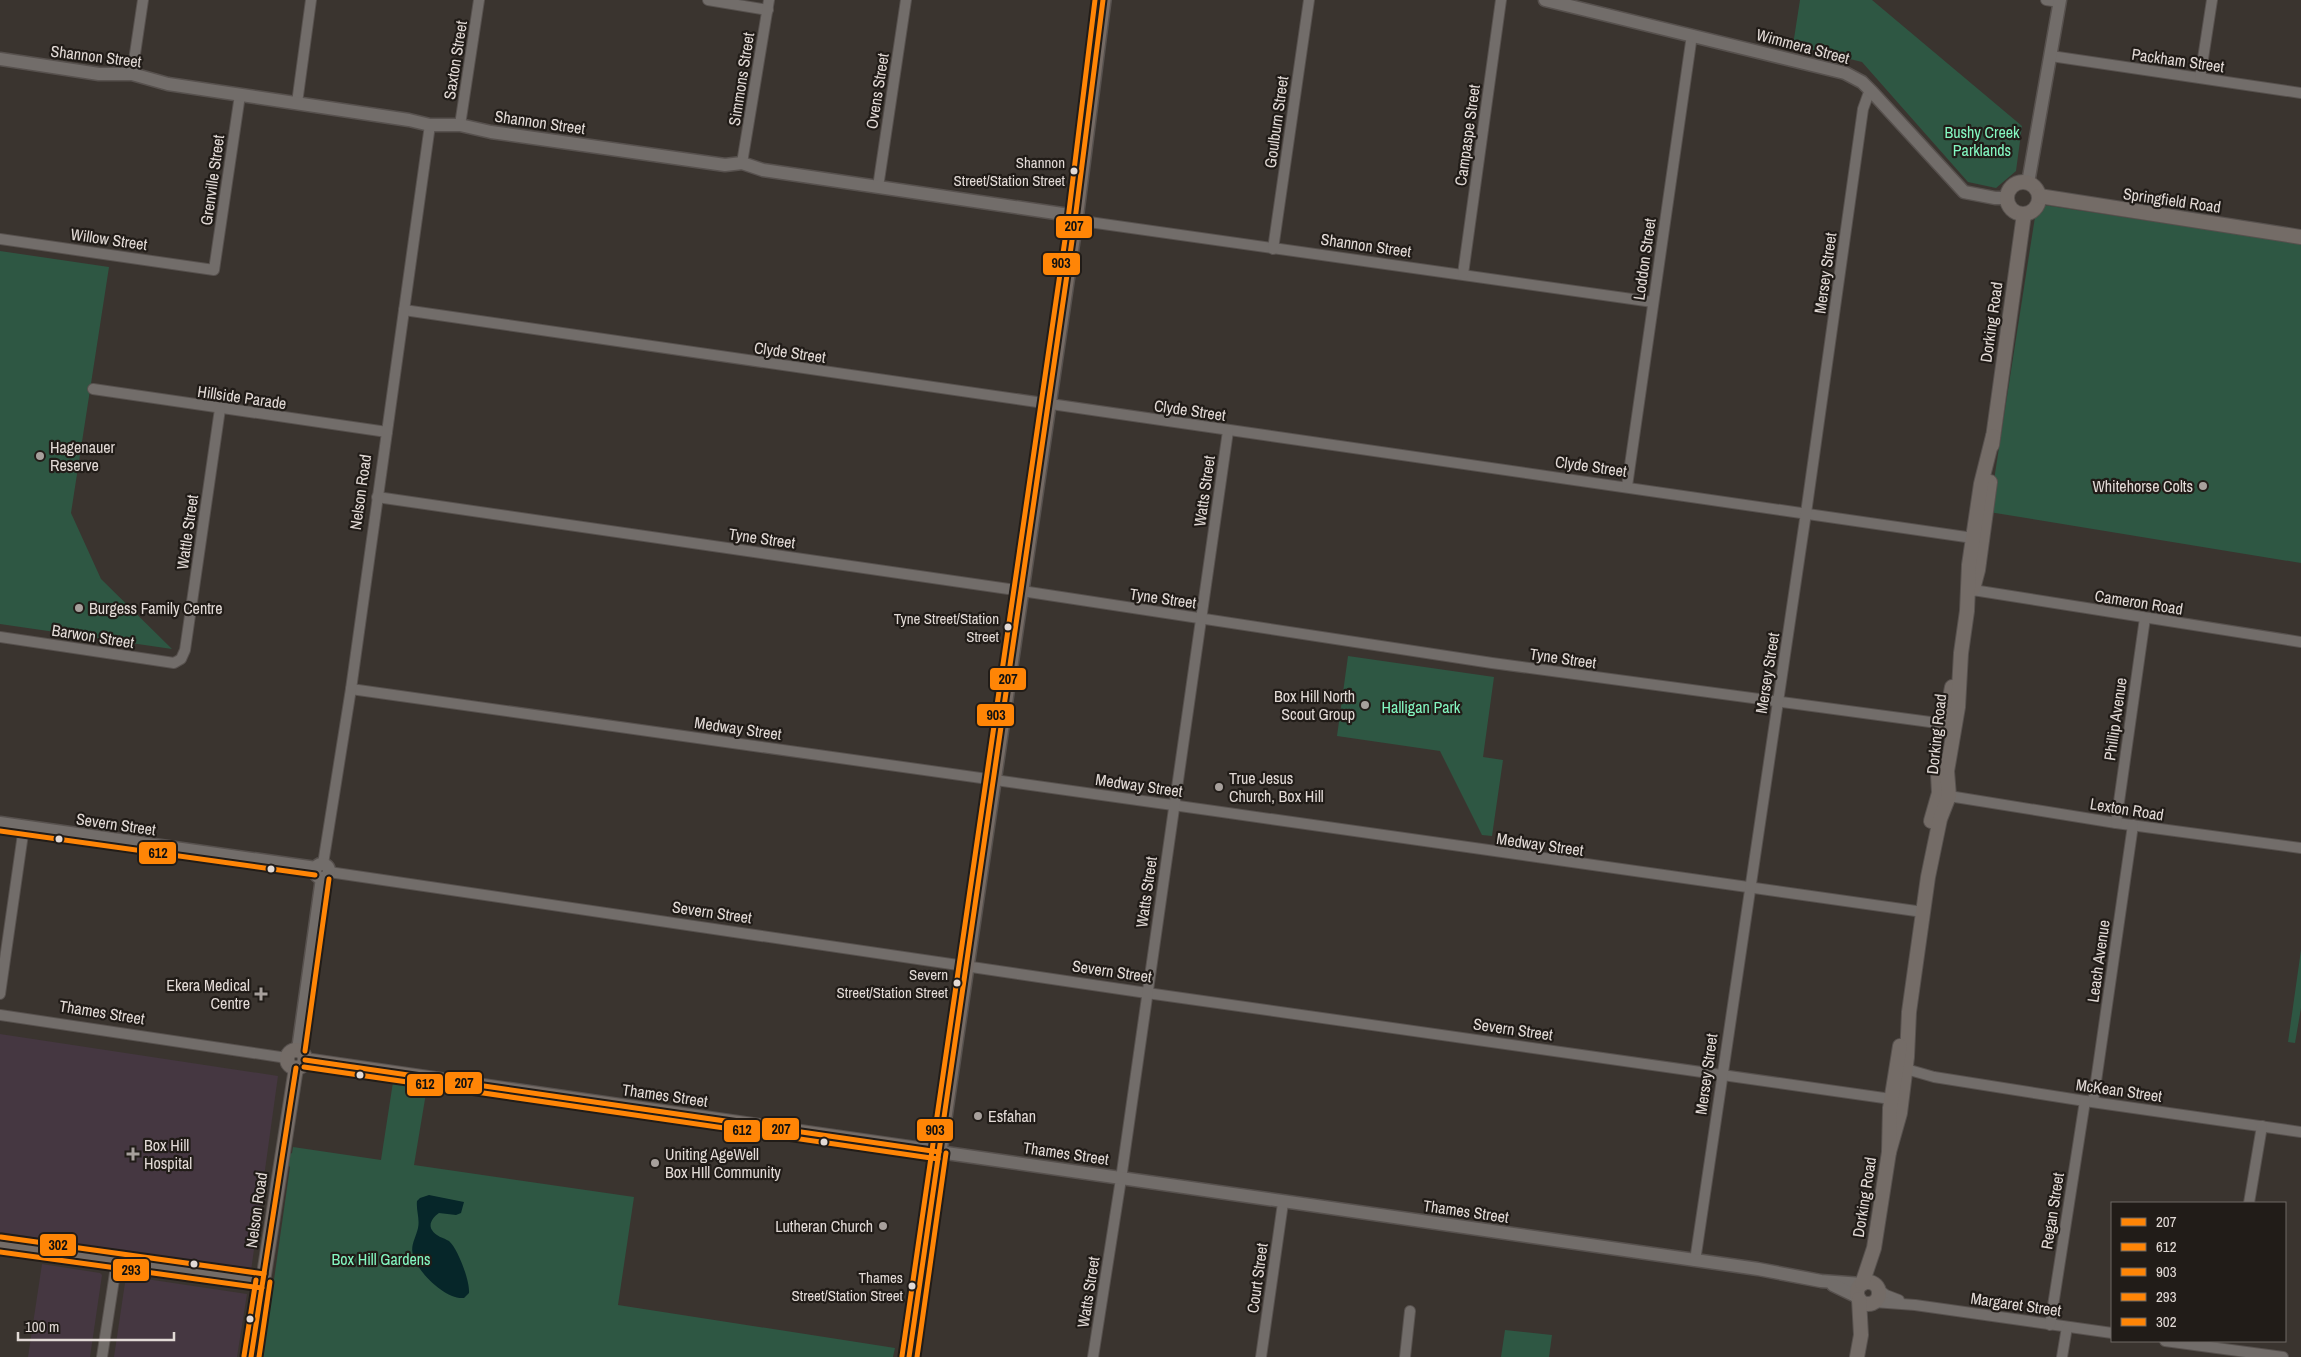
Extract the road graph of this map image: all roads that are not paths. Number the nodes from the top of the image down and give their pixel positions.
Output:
1 (143, 0) edge
2 (312, 0) edge
3 (479, 0) edge
4 (708, 0) edge
5 (906, 0) edge
6 (1103, 0) edge
7 (1309, 0) edge
8 (1501, 0) edge
9 (1545, 0) edge
10 (2046, 0) edge
11 (2212, 0) edge
12 (2060, 1) edge
13 (768, 5) edge
14 (1692, 35) junction
15 (2051, 56) junction
16 (0, 59) edge
17 (132, 74) junction
18 (2200, 78) junction
19 (1872, 92) junction
20 (2301, 93) edge
21 (240, 95) junction
22 (297, 103) junction
23 (460, 125) junction
24 (430, 126) junction
25 (742, 163) junction
26 (2028, 183) junction
27 (878, 186) junction
28 (2039, 196) junction
29 (2007, 198) junction
30 (2024, 214) junction
31 (1076, 218) junction
32 (2301, 237) edge
33 (0, 239) edge
34 (1273, 248) junction
35 (214, 270) joint
36 (1464, 274) junction
37 (1653, 302) junction
38 (404, 310) junction
39 (93, 389) dead end
40 (1048, 405) junction
41 (220, 409) junction
42 (1228, 431) junction
43 (387, 432) junction
44 (1627, 486) junction
45 (1985, 488) junction
46 (377, 497) junction
47 (1806, 513) junction
48 (1973, 538) junction
49 (1970, 590) junction
50 (1022, 591) junction
51 (1201, 618) junction
52 (2144, 618) junction
53 (0, 637) edge
54 (2301, 642) edge
55 (1961, 653) junction
56 (181, 659) joint
57 (351, 689) junction
58 (1778, 702) junction
59 (1945, 724) junction
60 (994, 779) junction
61 (1949, 796) junction
62 (1174, 805) junction
63 (0, 823) edge
64 (2116, 823) junction
65 (2133, 825) junction
66 (24, 827) junction
67 (2301, 848) edge
68 (323, 871) junction
69 (1928, 877) junction
70 (1750, 888) junction
71 (1923, 912) junction
72 (966, 966) junction
73 (1147, 993) junction
74 (0, 994) edge
75 (1909, 1012) junction
76 (0, 1015) edge
77 (297, 1059) junction
78 (1905, 1073) junction
79 (1721, 1074) junction
80 (1891, 1099) junction
81 (2089, 1101) junction
82 (2262, 1126) junction
83 (2301, 1132) edge
84 (939, 1152) junction
85 (1889, 1152) junction
86 (1120, 1179) junction
87 (2249, 1202) edge
88 (1284, 1203) junction
89 (0, 1244) edge
90 (1874, 1248) junction
91 (116, 1260) junction
92 (1695, 1261) junction
93 (263, 1281) junction
94 (1860, 1291) junction
95 (1875, 1295) junction
96 (1410, 1311) dead end
97 (2050, 1325) junction
98 (2067, 1327) junction
99 (2111, 1334) edge
100 (1861, 1335) junction
101 (2180, 1342) edge
102 (2226, 1345) edge
103 (102, 1357) edge
104 (251, 1357) edge
105 (909, 1357) edge
106 (1093, 1357) edge
107 (1261, 1357) edge
108 (1405, 1357) edge
109 (1858, 1357) edge
110 (2062, 1357) edge
111 (2279, 1357) edge
112 (2283, 1357) edge

1 - 17 street
2 - 22 street
3 - 23 street, Saxton Street
4 - 13 street
5 - 27 street, Ovens Street
6 - 31 main road
7 - 34 street, Goulburn Street
8 - 36 street, Campaspe Street
9 - 14 street, Wimmera Street
10 - 12 street
11 - 18 street
12 - 15 street
13 - 25 street, Simmons Street
14 - 19 street, Wimmera Street
14 - 37 street, Loddon Street
15 - 18 street, Packham Street
15 - 26 street
16 - 17 street, Shannon Street
17 - 21 street, Shannon Street
18 - 20 street, Packham Street
19 - 29 street, Wimmera Street
19 - 47 street, Mersey Street
21 - 22 street, Shannon Street
21 - 35 street, Grenville Street
22 - 24 street, Shannon Street
23 - 24 street, Shannon Street
23 - 25 street, Shannon Street
24 - 38 street, Nelson Road
25 - 27 street, Shannon Street
26 - 28 main road
26 - 29 main road
27 - 31 street, Shannon Street
28 - 30 main road
28 - 32 main road, Springfield Road
29 - 30 main road
30 - 45 main road, Dorking Road
31 - 34 street, Shannon Street
31 - 40 main road
33 - 35 street, Willow Street
34 - 36 street, Shannon Street
36 - 37 street, Shannon Street
37 - 44 street, Loddon Street
38 - 40 street, Clyde Street
38 - 43 street, Nelson Road
39 - 41 street, Hillside Parade
40 - 42 street, Clyde Street
40 - 50 main road
41 - 43 street, Hillside Parade
41 - 56 street, Wattle Street
42 - 44 street, Clyde Street
42 - 51 street, Watts Street
43 - 46 street, Nelson Road
44 - 47 street, Clyde Street
45 - 48 main road, Dorking Road
45 - 49 main road, Dorking Road
46 - 50 street, Tyne Street
46 - 57 street, Nelson Road
47 - 48 street, Clyde Street
47 - 58 street, Mersey Street
48 - 49 main road, Dorking Road
49 - 52 street, Cameron Road
49 - 55 main road, Dorking Road
50 - 51 street, Tyne Street
50 - 60 main road
51 - 58 street, Tyne Street
51 - 62 street, Watts Street
52 - 54 street, Cameron Road
52 - 64 street, Phillip Avenue
53 - 56 street, Barwon Street
55 - 59 main road, Dorking Road
55 - 61 main road, Dorking Road
57 - 60 street, Medway Street
57 - 68 street, Nelson Road
58 - 59 street, Tyne Street
58 - 70 street, Mersey Street
59 - 69 main road, Dorking Road
60 - 62 street, Medway Street
60 - 72 main road
61 - 64 street, Lexton Road
61 - 69 main road, Dorking Road
62 - 70 street, Medway Street
62 - 73 street, Watts Street
63 - 66 street, Severn Street
64 - 65 street, Lexton Road
65 - 67 street, Lexton Road
65 - 81 street, Leach Avenue
66 - 68 street, Severn Street
66 - 74 street
68 - 72 street, Severn Street
68 - 77 street, Nelson Road
69 - 71 main road, Dorking Road
70 - 71 street, Medway Street
70 - 79 street, Mersey Street
71 - 75 main road, Dorking Road
72 - 73 street, Severn Street
72 - 84 main road
73 - 79 street, Severn Street
73 - 86 street, Watts Street
75 - 78 main road, Dorking Road
75 - 80 main road, Dorking Road
76 - 77 street, Thames Street
77 - 84 main road, Thames Street
77 - 93 main road, Nelson Road
78 - 81 street, McKean Street
78 - 85 main road, Dorking Road
79 - 80 street, Severn Street
79 - 92 street, Mersey Street
80 - 85 main road, Dorking Road
81 - 82 street, McKean Street
81 - 97 street, Regan Street
82 - 83 street, McKean Street
82 - 87 street
84 - 86 street, Thames Street
84 - 105 main road
85 - 90 main road, Dorking Road
86 - 88 street, Thames Street
86 - 106 street, Watts Street
88 - 92 street, Thames Street
88 - 107 street, Court Street
89 - 91 main road
90 - 94 main road, Dorking Road
90 - 95 main road, Dorking Road
91 - 93 main road
91 - 103 street
92 - 94 street, Thames Street
93 - 104 street, Nelson Road
94 - 95 main road
94 - 95 main road
94 - 100 main road, Dorking Road
95 - 97 street, Margaret Street
95 - 100 main road, Dorking Road
96 - 108 street
97 - 98 street, Margaret Street
98 - 99 street, Margaret Street
98 - 110 street
100 - 109 main road, Dorking Road
101 - 102 street
102 - 111 street
111 - 112 street

